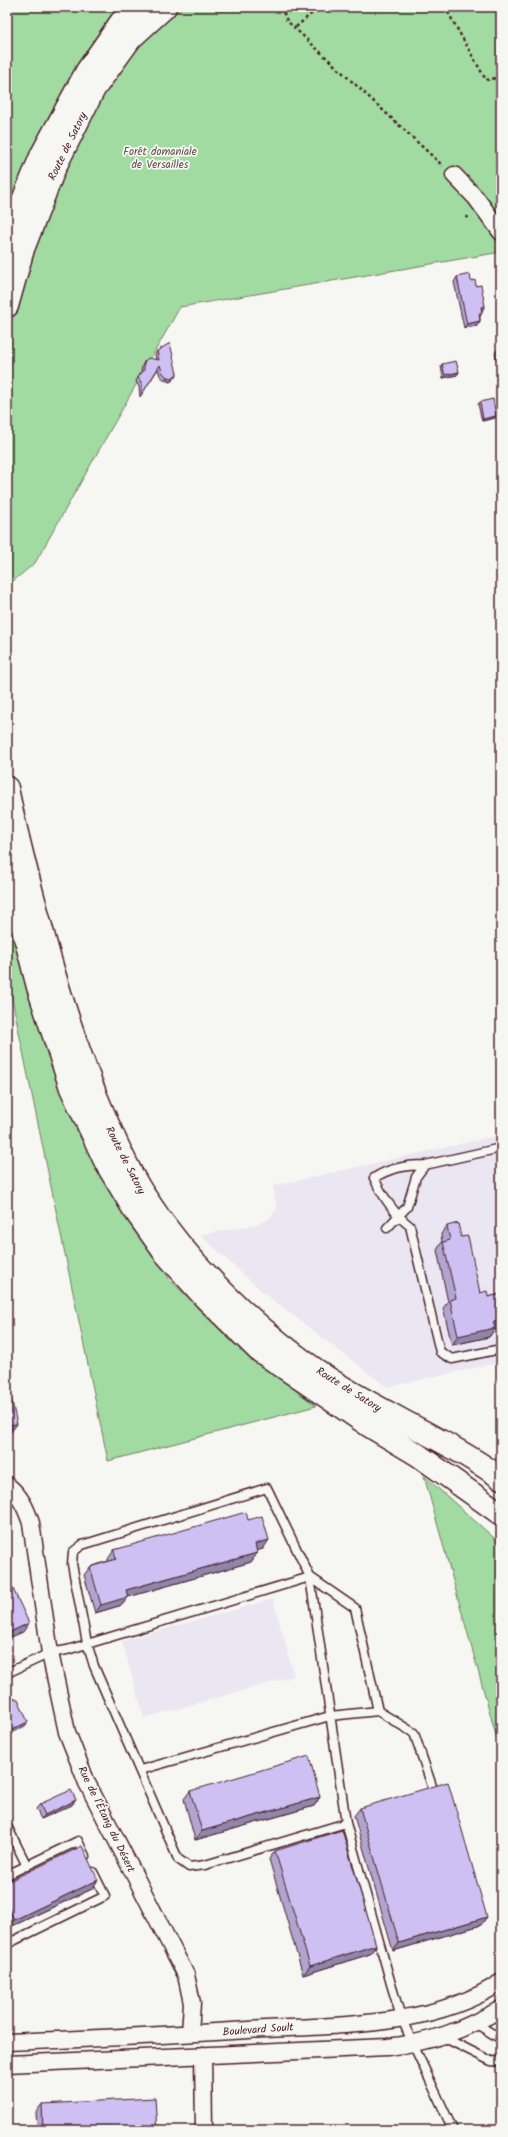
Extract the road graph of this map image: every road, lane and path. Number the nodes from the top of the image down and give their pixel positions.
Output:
1 (138, 7) edge
2 (165, 7) edge
3 (281, 7) edge
4 (319, 7) edge
5 (445, 7) edge
6 (296, 27) junction
7 (501, 77) edge
8 (454, 175) joint
9 (501, 232) edge
10 (7, 239) edge
11 (7, 306) edge
12 (7, 788) edge
13 (7, 867) edge
14 (501, 1148) edge
15 (425, 1165) junction
16 (398, 1217) junction
17 (387, 1228) dead end
18 (501, 1349) edge
19 (407, 1424) junction
20 (418, 1455) junction
21 (501, 1478) edge
22 (7, 1485) edge
23 (501, 1493) edge
24 (501, 1514) edge
25 (501, 1529) edge
26 (310, 1577) junction
27 (87, 1642) junction
28 (50, 1653) junction
29 (7, 1673) edge
30 (378, 1712) junction
31 (330, 1716) junction
32 (140, 1770) junction
33 (432, 1786) edge
34 (346, 1823) junction
35 (7, 1826) edge
36 (27, 1866) junction
37 (7, 1876) edge
38 (7, 1944) edge
39 (501, 1982) edge
40 (501, 2009) edge
41 (401, 2017) junction
42 (475, 2023) junction
43 (190, 2033) junction
44 (443, 2037) junction
45 (501, 2039) edge
46 (7, 2042) edge
47 (413, 2044) junction
48 (203, 2055) junction
49 (501, 2062) edge
50 (7, 2064) edge
51 (204, 2130) edge
52 (453, 2130) edge

1 - 10 main road, Route de Satory
2 - 11 main road, Route de Satory
3 - 6 path
4 - 6 path
5 - 7 path
6 - 8 path
8 - 9 street
12 - 19 main road, Route de Satory
13 - 20 main road, Route de Satory
14 - 15 lane
15 - 16 lane
15 - 16 lane
16 - 17 lane
16 - 18 lane
19 - 21 main road
19 - 23 main road
20 - 24 main road
20 - 25 main road
22 - 28 street, Rue de l'Étang du Désert
26 - 27 lane
26 - 27 lane
26 - 30 lane
26 - 31 lane
27 - 28 lane
27 - 32 lane
28 - 29 lane
28 - 43 street, Rue de l'Étang du Désert
30 - 31 lane
30 - 33 lane
31 - 32 lane
31 - 34 lane
32 - 34 lane
34 - 41 lane
35 - 36 lane
36 - 37 lane
36 - 38 lane
39 - 41 street, Boulevard Soult
40 - 42 street, Boulevard Soult
41 - 43 street, Boulevard Soult
41 - 47 lane
42 - 44 street, Boulevard Soult
42 - 45 lane
43 - 46 street, Boulevard Soult
44 - 47 street, Boulevard Soult
44 - 49 lane
47 - 48 street, Boulevard Soult
47 - 52 lane
48 - 50 street, Boulevard Soult
48 - 51 street

